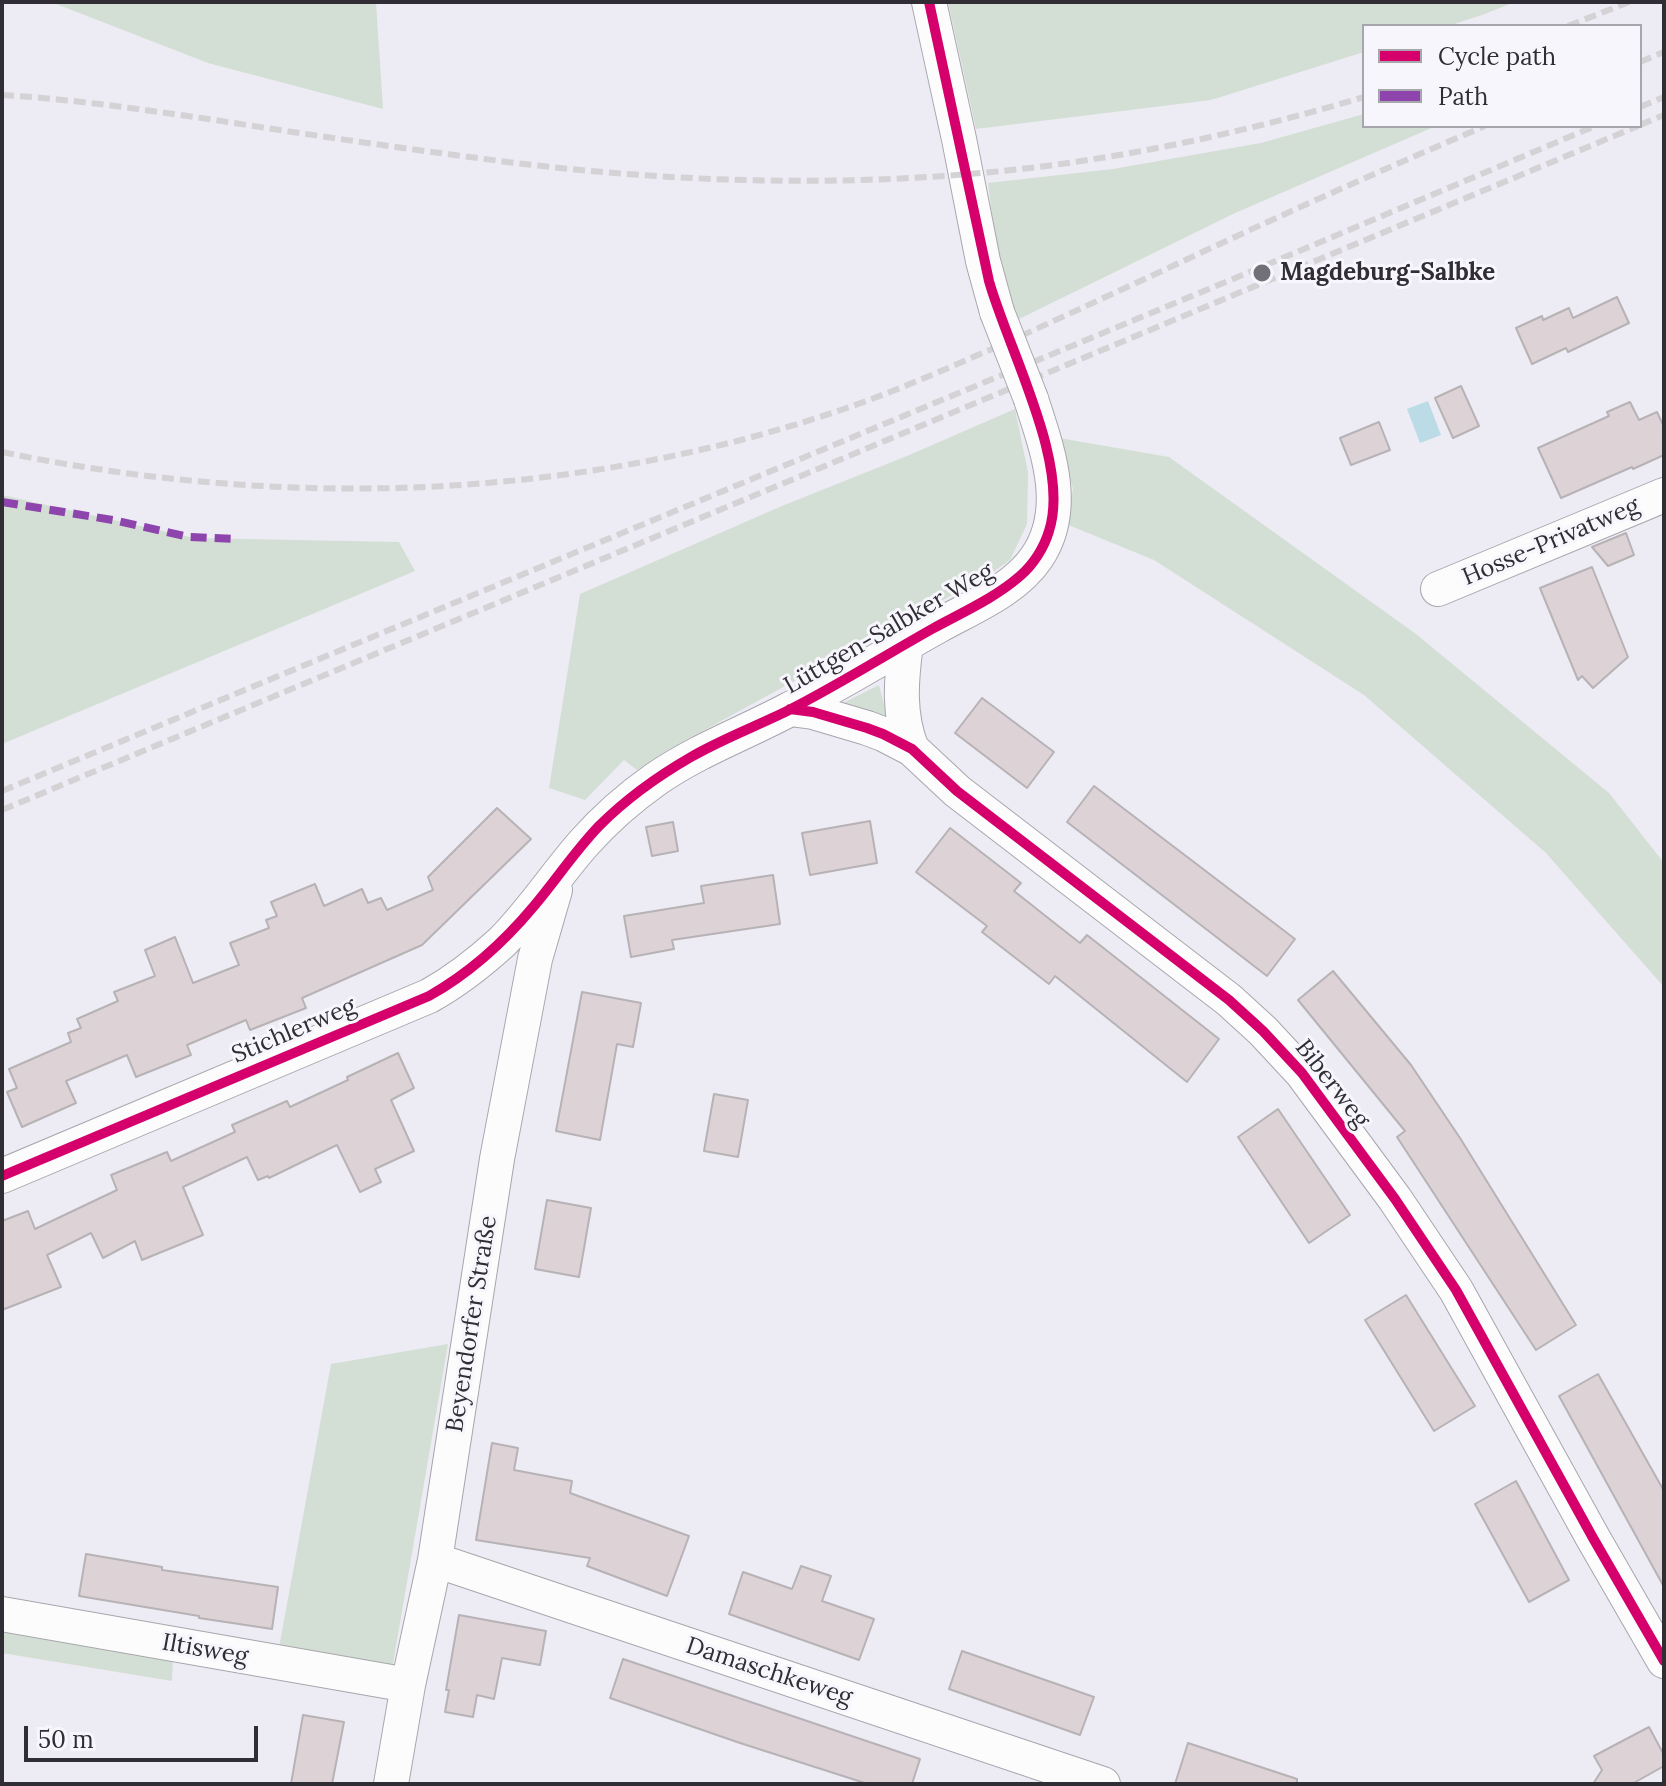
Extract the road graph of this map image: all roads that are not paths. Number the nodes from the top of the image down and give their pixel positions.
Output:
1 (929, 2) edge
2 (1664, 495) edge
3 (1438, 589) dead end
4 (906, 644) junction
5 (790, 709) junction
6 (912, 749) junction
7 (564, 868) junction
8 (2, 1176) edge
9 (435, 1560) junction
10 (2, 1614) edge
11 (1664, 1661) edge
12 (408, 1685) junction
13 (391, 1784) edge
14 (1103, 1784) edge

1 - 4 street, Lüttgen-Salbker Weg, bridge
2 - 3 street, Hosse-Privatweg
4 - 5 street, Lüttgen-Salbker Weg
4 - 6 street
5 - 6 street, Biberweg
5 - 7 street, Lüttgen-Salbker Weg
6 - 11 street, Biberweg
7 - 8 street, Stichlerweg
7 - 9 street, Beyendorfer Straße
9 - 12 street, Beyendorfer Straße
9 - 14 street, Damaschkeweg
10 - 12 street, Iltisweg
12 - 13 street, Beyendorfer Straße

